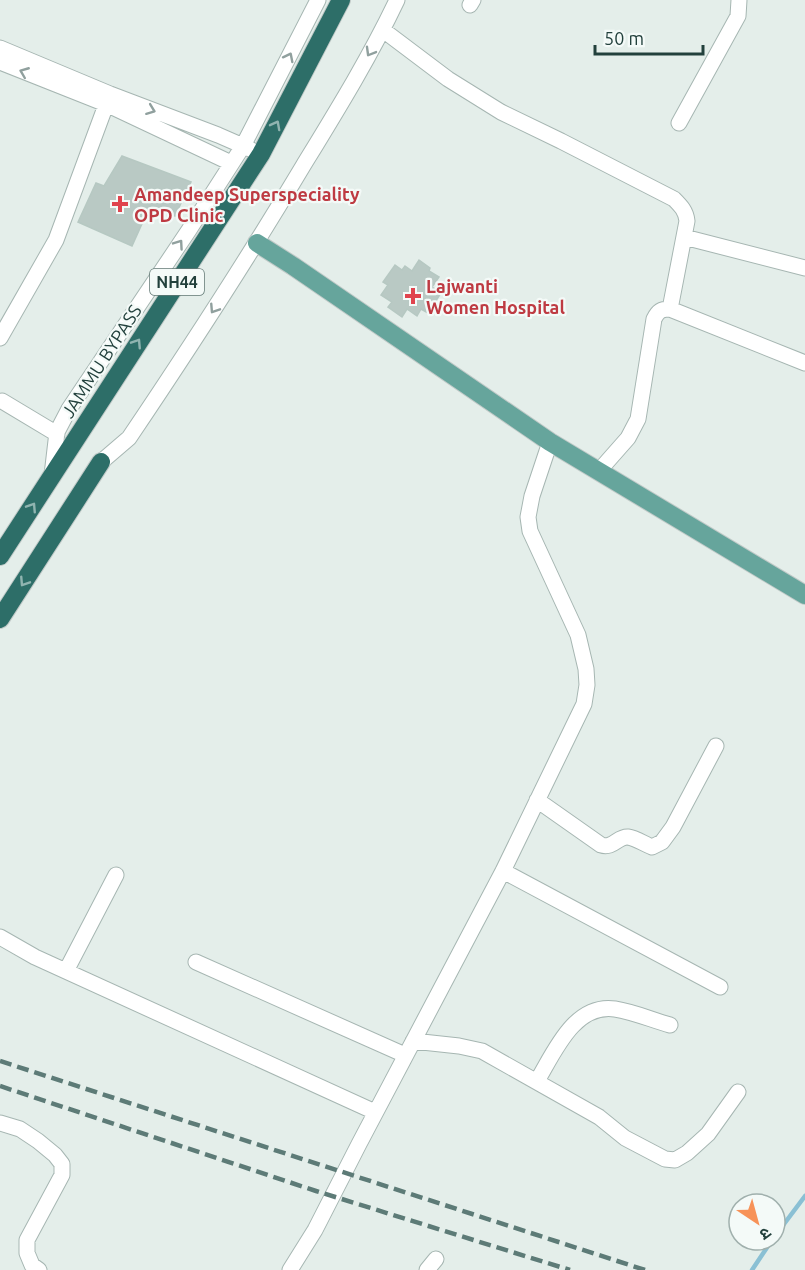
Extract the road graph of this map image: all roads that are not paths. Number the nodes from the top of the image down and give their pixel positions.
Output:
1 (318, 0) edge
2 (341, 0) edge
3 (397, 0) edge
4 (738, 0) edge
5 (383, 30) junction
6 (0, 48) edge
7 (0, 62) edge
8 (108, 99) junction
9 (678, 123) dead end
10 (243, 146) junction
11 (261, 154) junction
12 (231, 164) junction
13 (684, 237) junction
14 (257, 243) junction
15 (805, 267) edge
16 (670, 309) junction
17 (0, 338) edge
18 (805, 363) edge
19 (2, 401) edge
20 (57, 434) junction
21 (550, 442) junction
22 (101, 462) joint
23 (598, 472) junction
24 (51, 476) junction
25 (0, 556) edge
26 (805, 595) edge
27 (0, 619) edge
28 (716, 746) dead end
29 (537, 800) junction
30 (502, 871) junction
31 (116, 875) dead end
32 (0, 937) edge
33 (196, 962) dead end
34 (66, 971) junction
35 (720, 987) dead end
36 (670, 1025) dead end
37 (413, 1041) junction
38 (405, 1055) junction
39 (537, 1081) junction
40 (738, 1092) dead end
41 (375, 1112) junction
42 (0, 1122) edge
43 (39, 1270) edge
44 (290, 1270) edge

10 -> 1 street
11 -> 2 highway, JAMMU BYPASS / NH44
3 - 5 street
4 - 9 street
5 - 13 street
5 -> 14 street
6 - 8 street
8 -> 7 street
8 -> 10 street
8 - 12 street
8 - 17 street
10 - 11 street
10 - 12 street
24 -> 11 highway, JAMMU BYPASS / NH44
20 -> 12 street
13 - 15 street
13 - 16 street
14 - 21 main road
14 -> 22 street
16 - 18 street
16 - 23 street
19 - 20 street
20 - 24 street
21 - 23 main road
21 - 29 street
22 -> 27 highway
23 - 26 main road
25 -> 24 highway, JAMMU BYPASS / NH44
28 - 29 street
29 - 30 street
30 - 35 street
30 - 37 street
31 - 34 street
32 - 34 street
33 - 38 street
34 - 41 street
36 - 39 street
37 - 38 street
37 - 39 street
38 - 41 street
39 - 40 street
41 - 44 street
42 - 43 street

